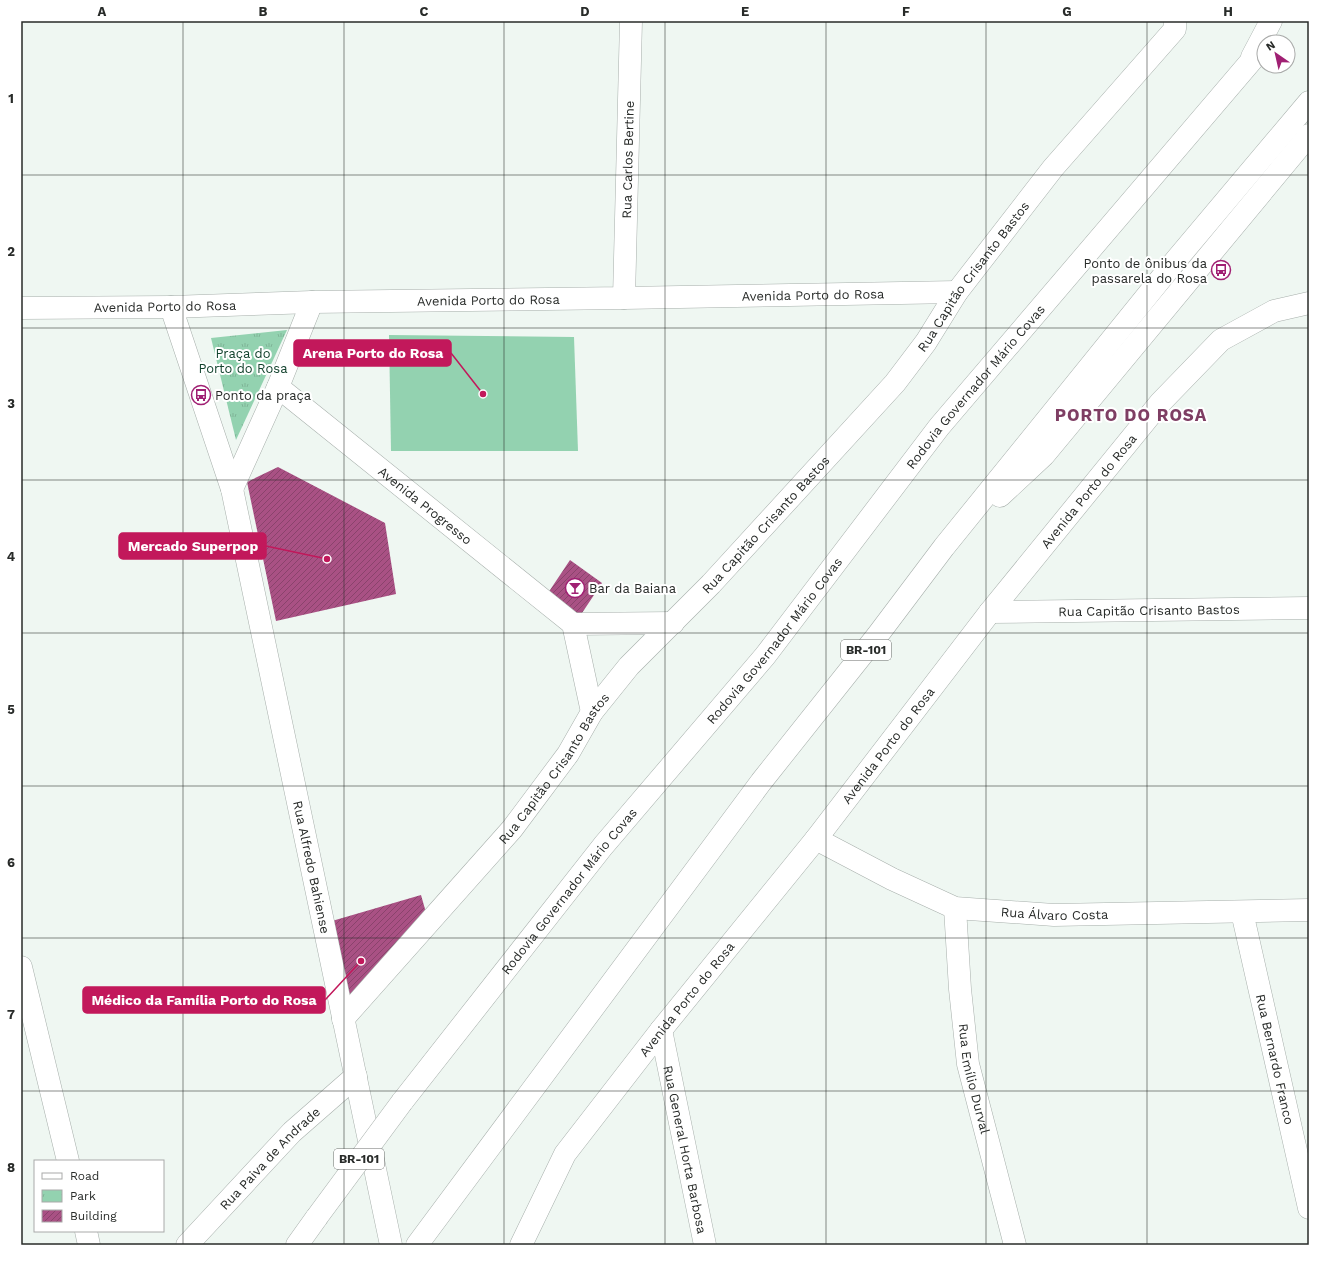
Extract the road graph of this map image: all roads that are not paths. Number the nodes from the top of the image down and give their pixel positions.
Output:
1 (631, 21) edge
2 (1175, 21) edge
3 (1271, 21) edge
4 (1285, 21) edge
5 (1274, 34) edge
6 (1256, 56) edge
7 (1249, 64) junction
8 (1309, 102) edge
9 (1309, 135) edge
10 (957, 292) junction
11 (624, 298) junction
12 (312, 302) junction
13 (1309, 303) edge
14 (171, 307) junction
15 (21, 308) edge
16 (278, 387) junction
17 (232, 489) junction
18 (944, 547) junction
19 (1309, 608) edge
20 (990, 612) junction
21 (673, 623) junction
22 (573, 624) junction
23 (592, 712) junction
24 (816, 839) junction
25 (955, 908) junction
26 (1309, 910) edge
27 (1242, 912) junction
28 (21, 967) edge
29 (343, 1019) junction
30 (660, 1030) junction
31 (356, 1076) junction
32 (68, 1160) edge
33 (1309, 1208) edge
34 (86, 1232) edge
35 (89, 1245) edge
36 (187, 1245) edge
37 (297, 1245) edge
38 (391, 1245) edge
39 (417, 1245) edge
40 (521, 1245) edge
41 (705, 1245) edge
42 (1015, 1245) edge

1 - 11 main road, Rua Carlos Bertine
2 - 10 main road, Rua Capitão Crisanto Bastos
3 - 7 main road
4 - 5 main road
6 - 7 main road, Rodovia Governador Mário Covas / BR-101
7 - 37 main road, Rodovia Governador Mário Covas / BR-101, bridge
8 - 18 main road, BR-101
9 - 18 main road
10 - 11 main road, Avenida Porto do Rosa
10 - 21 main road, Rua Capitão Crisanto Bastos
11 - 12 main road, Avenida Porto do Rosa
12 - 14 main road, Avenida Porto do Rosa
12 - 16 main road
13 - 20 main road, Avenida Porto do Rosa
14 - 15 main road, Avenida Porto do Rosa
14 - 17 main road, Rua Alfredo Bahiense
16 - 17 main road
16 - 22 main road, Avenida Progresso
17 - 29 main road, Rua Alfredo Bahiense
18 - 39 main road, BR-101
19 - 20 main road, Rua Capitão Crisanto Bastos
20 - 24 main road, Avenida Porto do Rosa
21 - 22 main road
21 - 23 main road, Rua Capitão Crisanto Bastos
22 - 23 main road
23 - 29 main road, Rua Capitão Crisanto Bastos
24 - 25 main road, Rua Álvaro Costa
24 - 30 main road, Avenida Porto do Rosa
25 - 27 main road, Rua Álvaro Costa
25 - 42 main road, Rua Emílio Durval
26 - 27 main road, Rua Álvaro Costa
27 - 33 main road, Rua Bernardo Franco
28 - 32 main road
29 - 31 main road, Rua Alfredo Bahiense
30 - 40 main road, Avenida Porto do Rosa
30 - 41 main road, Rua General Horta Barbosa
31 - 36 main road, Rua Paiva de Andrade
31 - 38 main road, Rua Alfredo Bahiense
34 - 35 main road

